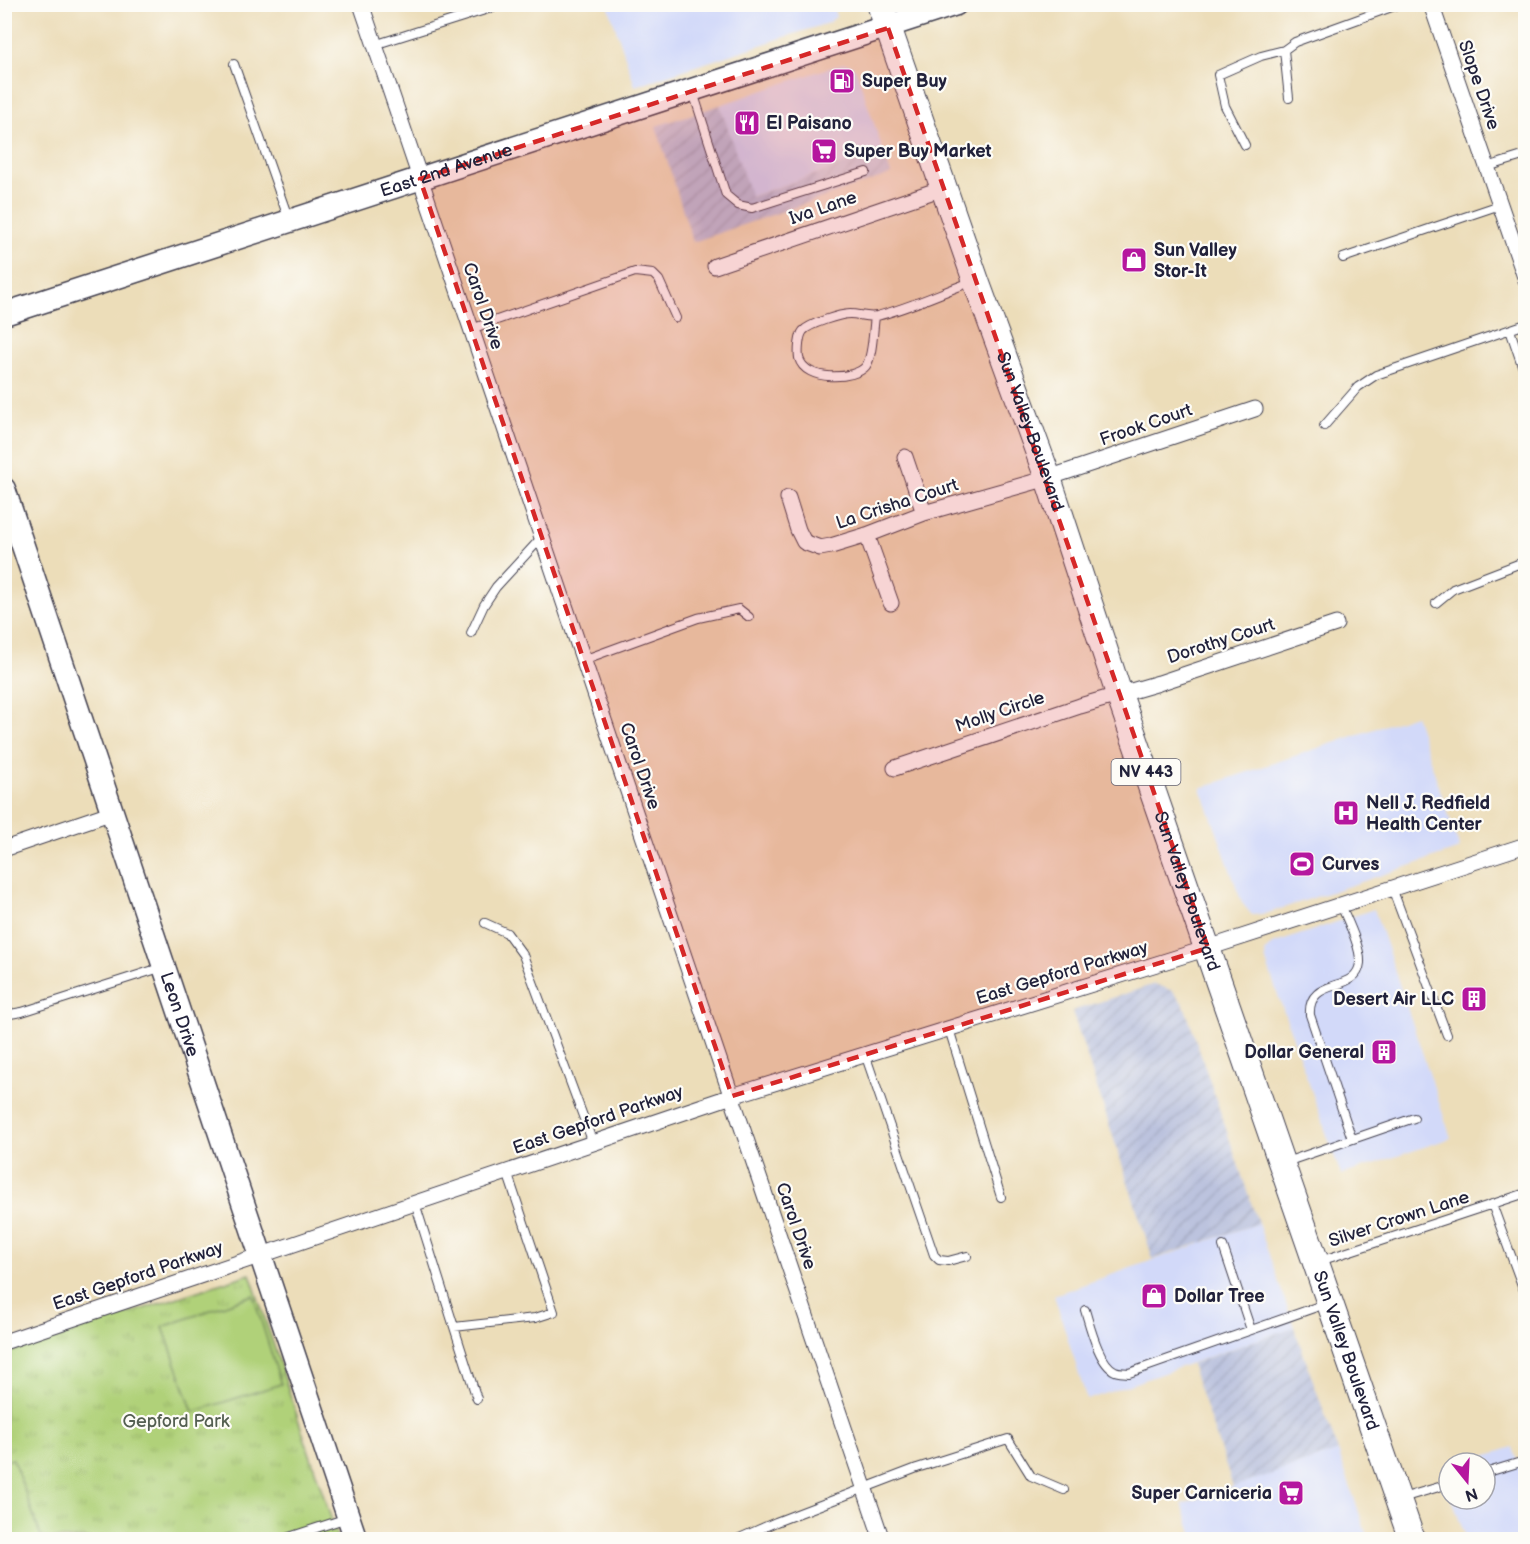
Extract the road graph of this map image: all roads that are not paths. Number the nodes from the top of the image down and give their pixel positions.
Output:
1 (361, 4) edge
2 (504, 4) edge
3 (956, 4) edge
4 (1400, 4) edge
5 (1431, 4) edge
6 (884, 16) edge
7 (374, 45) junction
8 (1284, 50) junction
9 (234, 64) dead end
10 (693, 91) junction
11 (1289, 98) dead end
12 (1245, 145) dead end
13 (1526, 155) edge
14 (1487, 167) junction
15 (866, 172) dead end
16 (420, 179) junction
17 (944, 188) junction
18 (1500, 205) junction
19 (289, 222) junction
20 (1343, 258) dead end
21 (1523, 263) edge
22 (715, 266) dead end
23 (1526, 280) edge
24 (976, 281) junction
25 (4, 314) edge
26 (875, 317) junction
27 (676, 318) dead end
28 (1526, 324) edge
29 (471, 329) junction
30 (1510, 330) junction
31 (1526, 377) edge
32 (1255, 409) dead end
33 (1324, 426) dead end
34 (905, 457) dead end
35 (1048, 478) junction
36 (4, 489) edge
37 (788, 498) dead end
38 (924, 513) junction
39 (867, 535) junction
40 (542, 537) junction
41 (1526, 561) edge
42 (891, 603) dead end
43 (1436, 603) dead end
44 (749, 617) dead end
45 (1336, 624) dead end
46 (471, 633) dead end
47 (583, 660) junction
48 (1119, 694) junction
49 (895, 768) dead end
50 (113, 812) junction
51 (1526, 845) edge
52 (4, 849) edge
53 (1392, 888) junction
54 (1341, 905) junction
55 (485, 923) dead end
56 (1208, 948) junction
57 (164, 966) junction
58 (4, 1015) edge
59 (949, 1029) junction
60 (1448, 1035) dead end
61 (865, 1054) junction
62 (732, 1096) junction
63 (1414, 1118) dead end
64 (1352, 1139) junction
65 (594, 1143) junction
66 (1282, 1163) junction
67 (507, 1172) junction
68 (1526, 1193) edge
69 (1001, 1197) dead end
70 (415, 1203) junction
71 (1492, 1204) junction
72 (1223, 1246) dead end
73 (260, 1255) junction
74 (967, 1256) dead end
75 (1316, 1262) junction
76 (1526, 1296) edge
77 (1330, 1303) junction
78 (1085, 1310) dead end
79 (454, 1327) junction
80 (1251, 1330) junction
81 (4, 1342) edge
82 (477, 1399) dead end
83 (1526, 1464) edge
84 (1497, 1469) edge
85 (865, 1487) junction
86 (1437, 1488) edge
87 (1064, 1490) dead end
88 (1398, 1500) junction
89 (348, 1517) junction
90 (280, 1539) edge
91 (356, 1539) edge
92 (735, 1539) edge
93 (882, 1539) edge
94 (1412, 1539) edge

1 - 7 street, Carol Drive
2 - 7 lane
3 - 6 street, East 2nd Avenue
4 - 8 lane
5 - 14 street, Slope Drive
6 - 10 street, East 2nd Avenue
6 - 17 main road, Sun Valley Boulevard / NV 443
7 - 16 street, Carol Drive
8 - 11 lane
8 - 12 lane
9 - 19 lane
10 - 15 lane
10 - 16 street, East 2nd Avenue
13 - 14 lane
14 - 18 street, Slope Drive
16 - 19 street, East 2nd Avenue
16 - 29 street, Carol Drive
17 - 22 street, Iva Lane
17 - 24 main road, Sun Valley Boulevard / NV 443
18 - 20 lane
18 - 21 street, Slope Drive
19 - 25 street, East 2nd Avenue
21 - 23 street, Slope Drive
24 - 26 lane
24 - 35 main road, Sun Valley Boulevard / NV 443
26 - 26 lane
27 - 29 lane
28 - 30 lane
29 - 40 street, Carol Drive
30 - 31 lane
30 - 33 lane
32 - 35 street, Frook Court
34 - 38 street
35 - 38 street, La Crisha Court
35 - 48 main road, Sun Valley Boulevard / NV 443
36 - 50 street, Leon Drive
37 - 39 street, La Crisha Court
38 - 39 street, La Crisha Court
39 - 42 street
40 - 46 lane
40 - 47 street, Carol Drive
41 - 43 lane
44 - 47 lane
45 - 48 street, Dorothy Court
47 - 62 street, Carol Drive
48 - 49 street, Molly Circle
48 - 56 main road, Sun Valley Boulevard / NV 443
50 - 52 street
50 - 57 street, Leon Drive
51 - 53 street, East Gepford Parkway
53 - 54 street, East Gepford Parkway
53 - 60 lane
54 - 56 street, East Gepford Parkway
54 - 64 lane
55 - 65 lane
56 - 59 street, East Gepford Parkway
56 - 66 main road, Sun Valley Boulevard / NV 443
57 - 58 lane
57 - 73 street, Leon Drive
59 - 61 street, East Gepford Parkway
59 - 69 lane
61 - 62 street, East Gepford Parkway
61 - 74 lane
62 - 65 street, East Gepford Parkway
62 - 85 street, Carol Drive
63 - 64 lane
64 - 66 lane
65 - 67 street, East Gepford Parkway
66 - 75 main road, Sun Valley Boulevard / NV 443
67 - 70 street, East Gepford Parkway
67 - 79 lane
68 - 71 lane, Silver Crown Lane
70 - 73 street, East Gepford Parkway
70 - 79 lane
71 - 75 lane, Silver Crown Lane
71 - 76 lane, Silver Crown Lane
72 - 80 lane
73 - 81 street, East Gepford Parkway
73 - 89 street, Leon Drive
75 - 77 main road, Sun Valley Boulevard / NV 443
77 - 80 lane
77 - 88 main road, Sun Valley Boulevard / NV 443
78 - 80 lane
79 - 82 lane
83 - 84 lane
85 - 87 lane
85 - 92 lane
85 - 93 street, Carol Drive
86 - 88 lane
88 - 94 main road, Sun Valley Boulevard / NV 443
89 - 90 lane
89 - 91 street, Leon Drive

